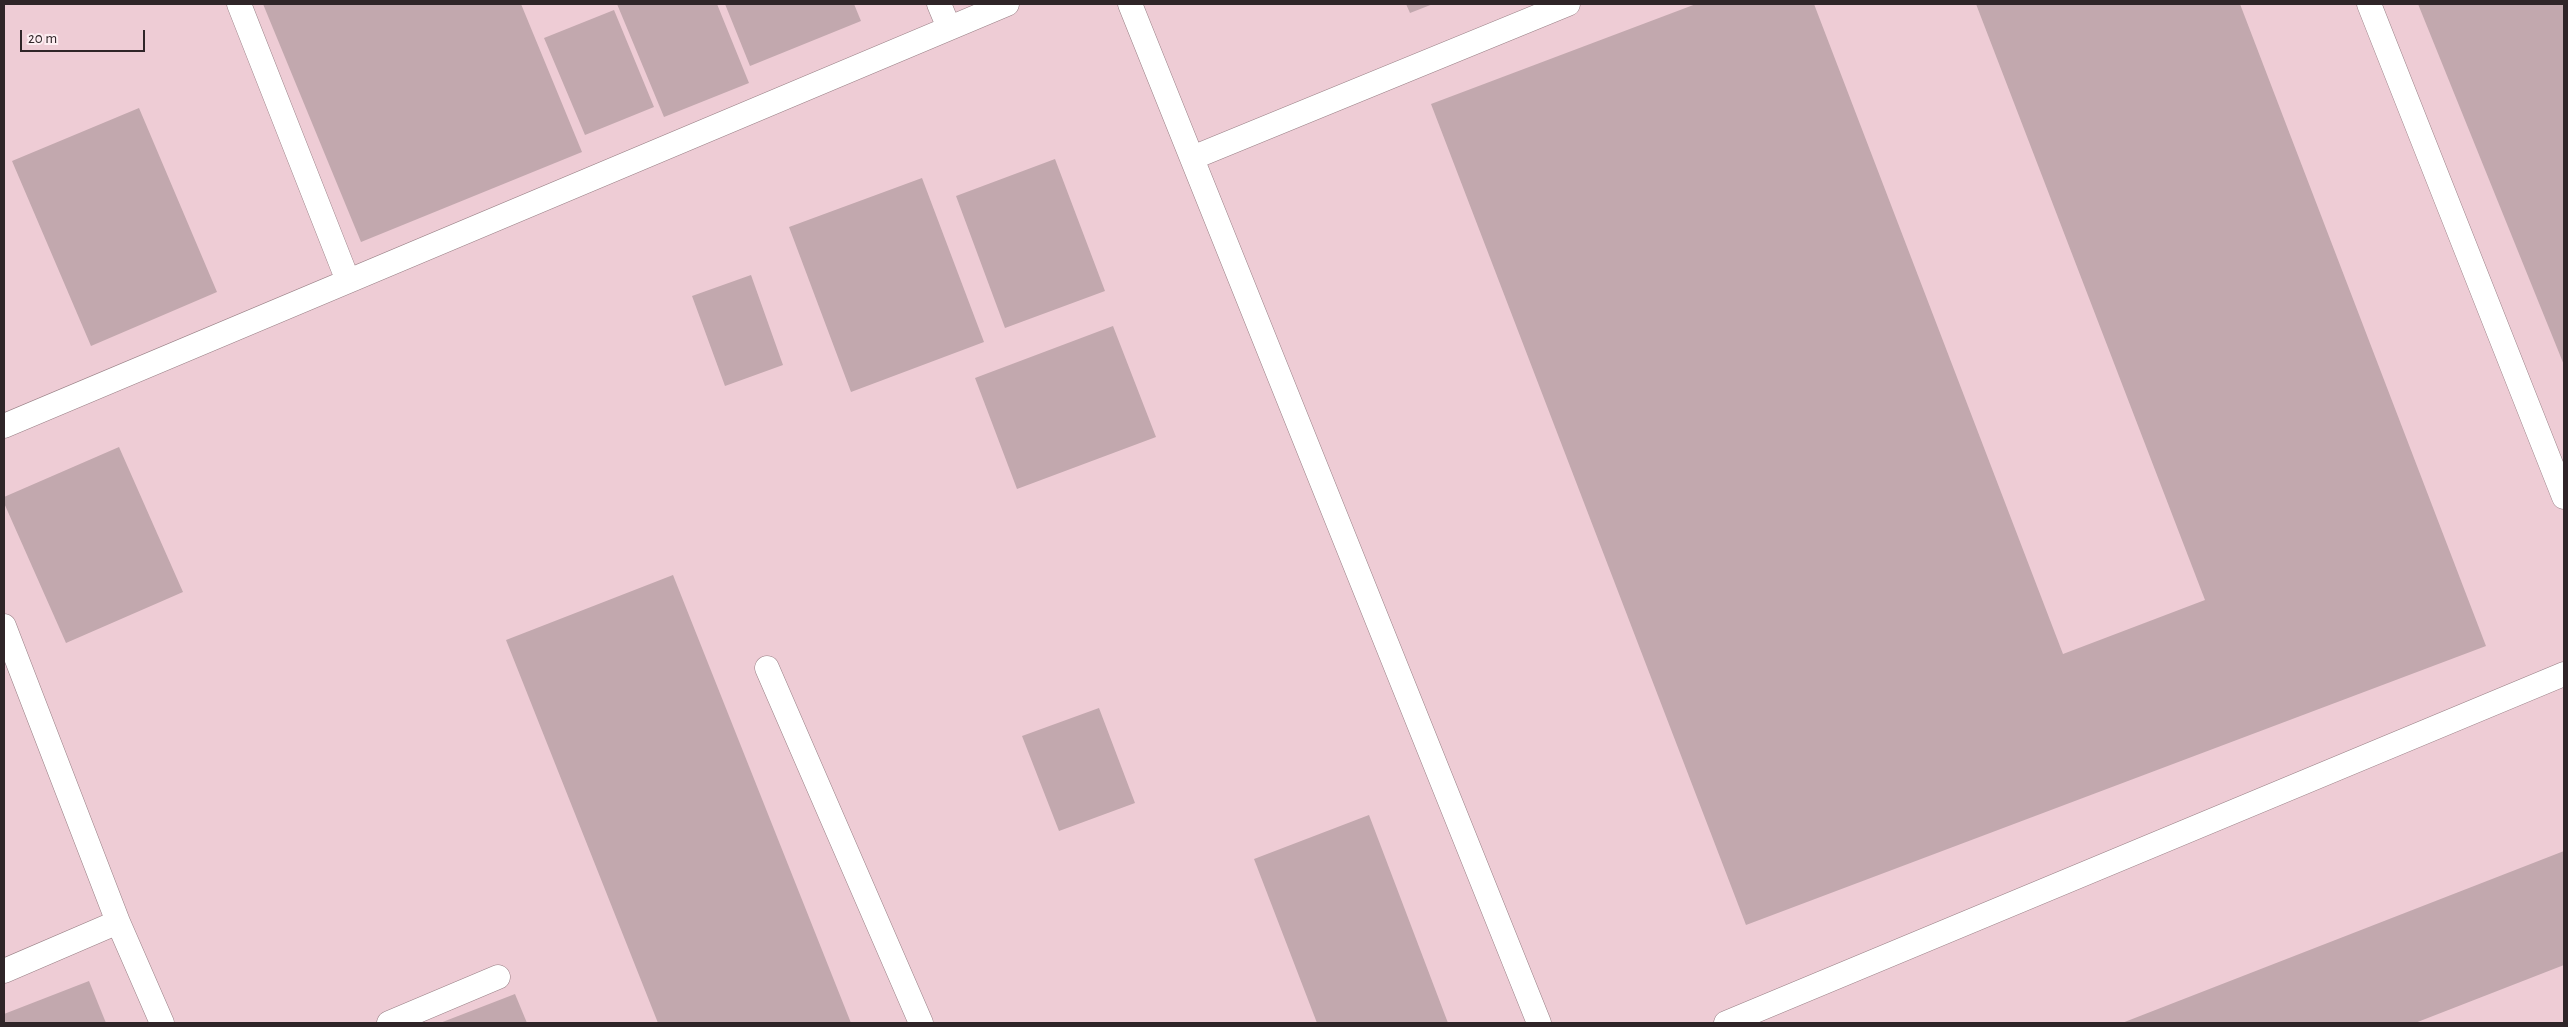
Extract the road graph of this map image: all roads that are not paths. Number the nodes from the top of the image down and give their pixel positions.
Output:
1 (239, 4) edge
2 (939, 4) edge
3 (1008, 4) edge
4 (1130, 4) edge
5 (1568, 4) edge
6 (2369, 4) edge
7 (949, 28) junction
8 (1192, 158) junction
9 (348, 281) junction
10 (4, 426) edge
11 (2564, 497) edge
12 (4, 626) edge
13 (767, 668) dead end
14 (2564, 674) edge
15 (118, 922) junction
16 (4, 971) edge
17 (498, 977) dead end
18 (162, 1023) edge
19 (388, 1023) edge
20 (921, 1023) edge
21 (1539, 1023) edge
22 (1726, 1023) edge

1 - 9 lane
2 - 7 lane
3 - 7 lane
4 - 8 lane
5 - 8 lane
6 - 11 lane
7 - 9 lane
8 - 21 lane
9 - 10 lane
12 - 15 lane
13 - 20 lane
14 - 22 lane
15 - 16 lane
15 - 18 lane
17 - 19 lane

